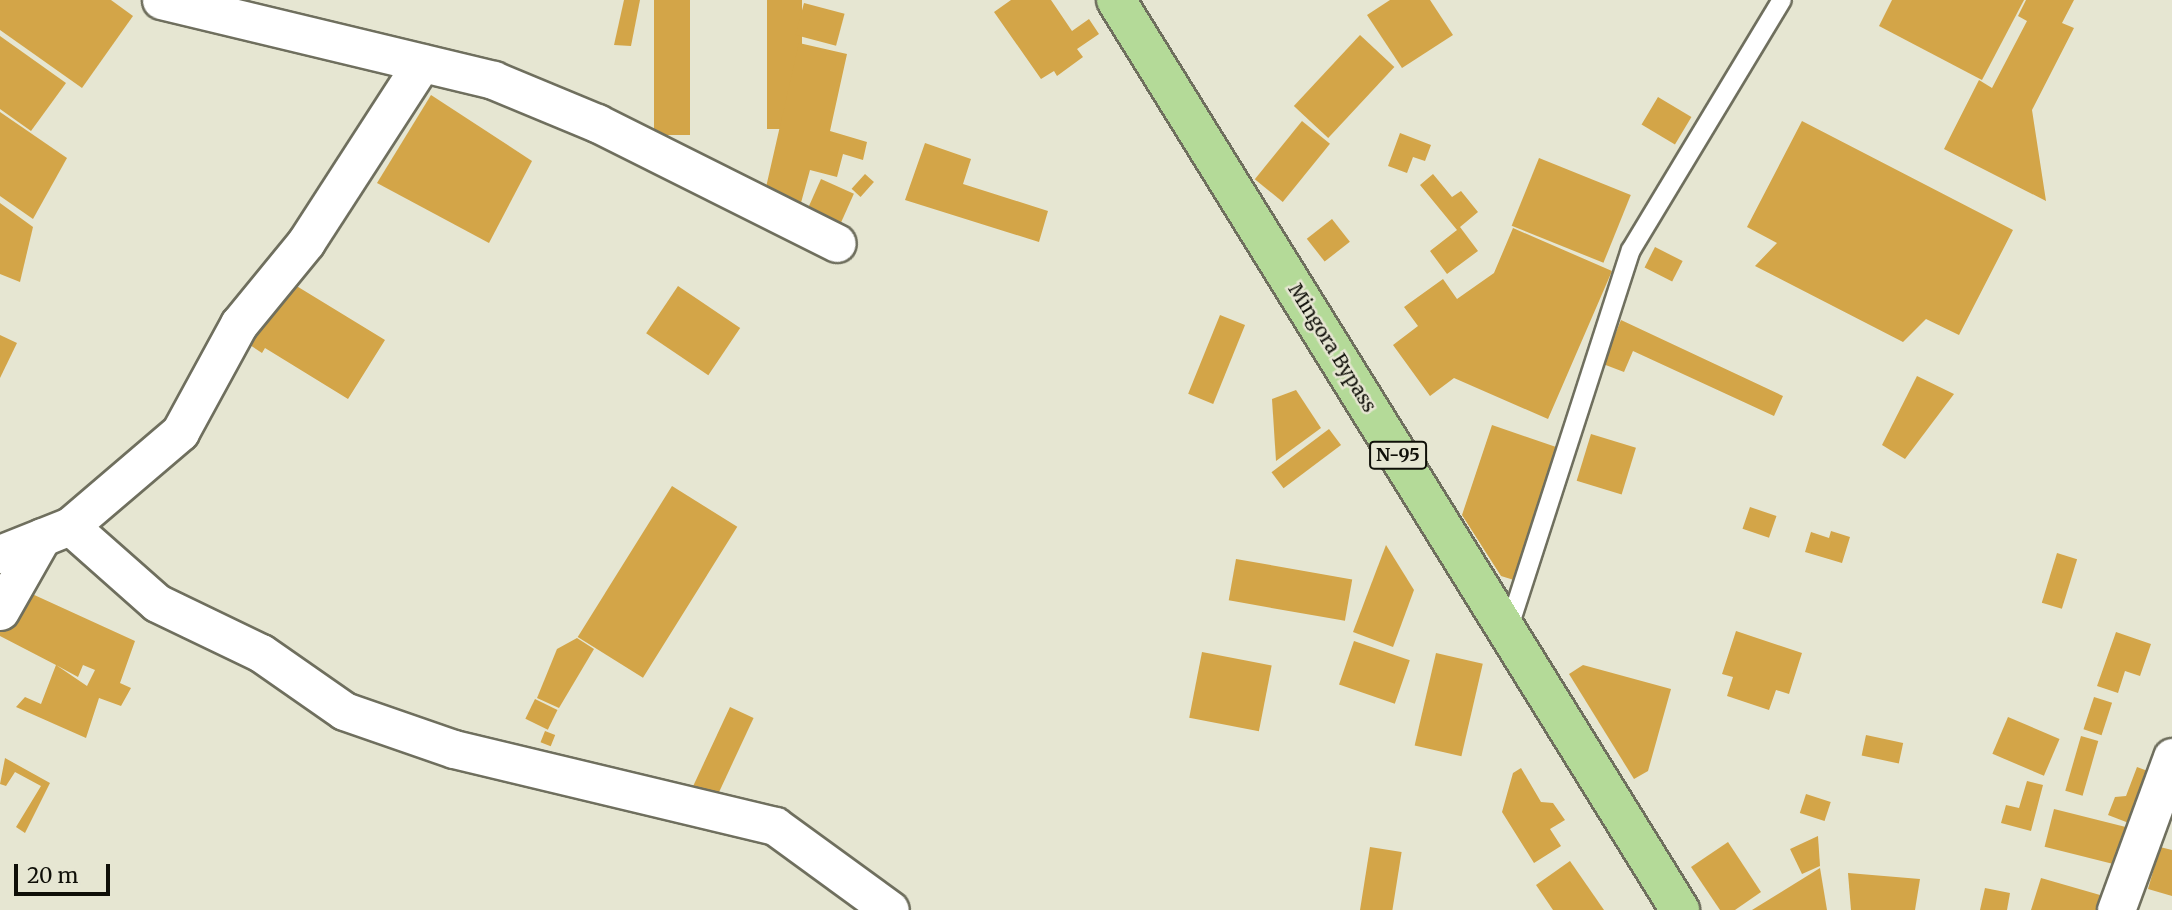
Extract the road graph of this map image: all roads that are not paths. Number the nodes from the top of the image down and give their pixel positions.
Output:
1 (161, 0) edge
2 (1116, 0) edge
3 (1782, 0) edge
4 (422, 63) junction
5 (837, 243) dead end
6 (56, 531) junction
7 (0, 554) edge
8 (0, 611) edge
9 (1508, 630) junction
10 (2172, 757) edge
11 (890, 910) edge
12 (1680, 910) edge
13 (2116, 910) edge

1 - 4 street
2 - 9 highway, Mingora Bypass / N-95
3 - 9 lane
4 - 5 street
4 - 6 street
6 - 7 street
6 - 8 street
6 - 11 street
9 - 12 highway, Mingora Bypass / N-95
10 - 13 street

